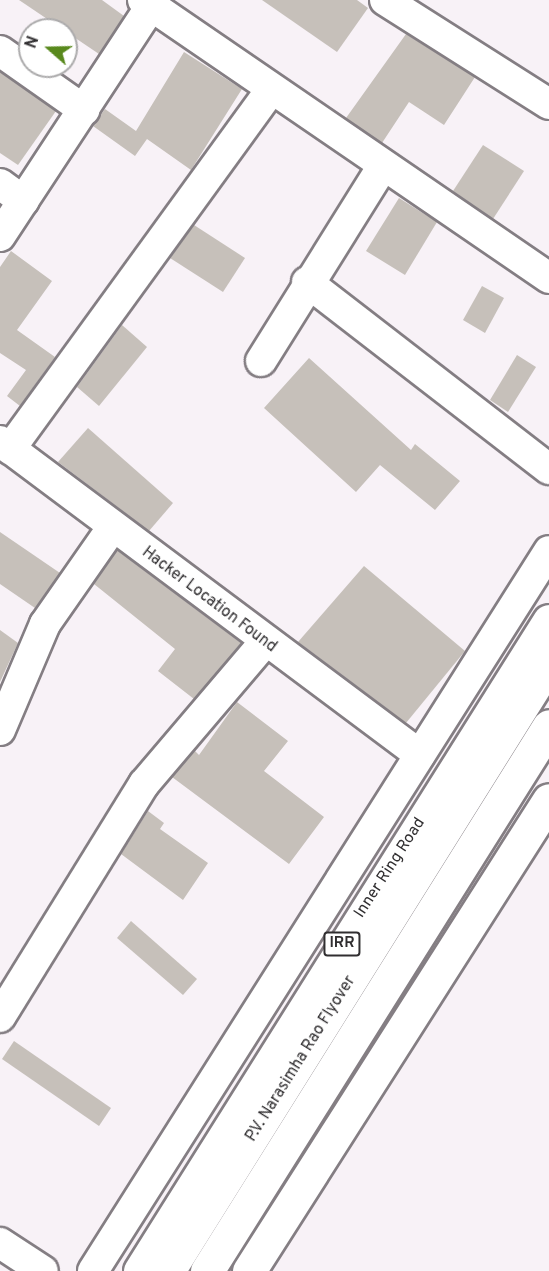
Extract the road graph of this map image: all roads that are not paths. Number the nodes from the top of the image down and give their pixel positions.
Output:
1 (385, 0) edge
2 (150, 2) edge
3 (0, 51) edge
4 (270, 91) junction
5 (549, 104) edge
6 (84, 110) junction
7 (383, 166) junction
8 (12, 193) edge
9 (0, 236) edge
10 (549, 278) edge
11 (307, 282) junction
12 (261, 361) dead end
13 (5, 445) edge
14 (549, 469) edge
15 (112, 528) junction
16 (549, 551) edge
17 (549, 621) edge
18 (265, 642) junction
19 (549, 663) edge
20 (549, 726) edge
21 (0, 729) edge
22 (420, 755) junction
23 (549, 800) edge
24 (0, 1017) edge
25 (0, 1243) edge
26 (43, 1271) edge
27 (93, 1271) edge
28 (140, 1271) edge
29 (168, 1271) edge
30 (207, 1271) edge
31 (249, 1271) edge

1 - 5 street
2 - 4 street
2 - 6 street
3 - 6 street
4 - 7 street
4 - 13 street
6 - 8 street
7 - 10 street
7 - 11 street
8 - 9 street
11 - 12 street
11 - 14 street
13 - 15 street, Hacker Location Found
15 - 18 street, Hacker Location Found
15 - 21 street
16 - 22 street
17 - 28 main road, Inner Ring Road / IRR
18 - 22 street, Hacker Location Found
18 - 24 street
19 - 29 main road, P.V. Narasimha Rao Flyover
20 - 30 main road, P.V. Narasimha Rao Flyover
22 - 27 street
23 - 31 main road
25 - 26 street

